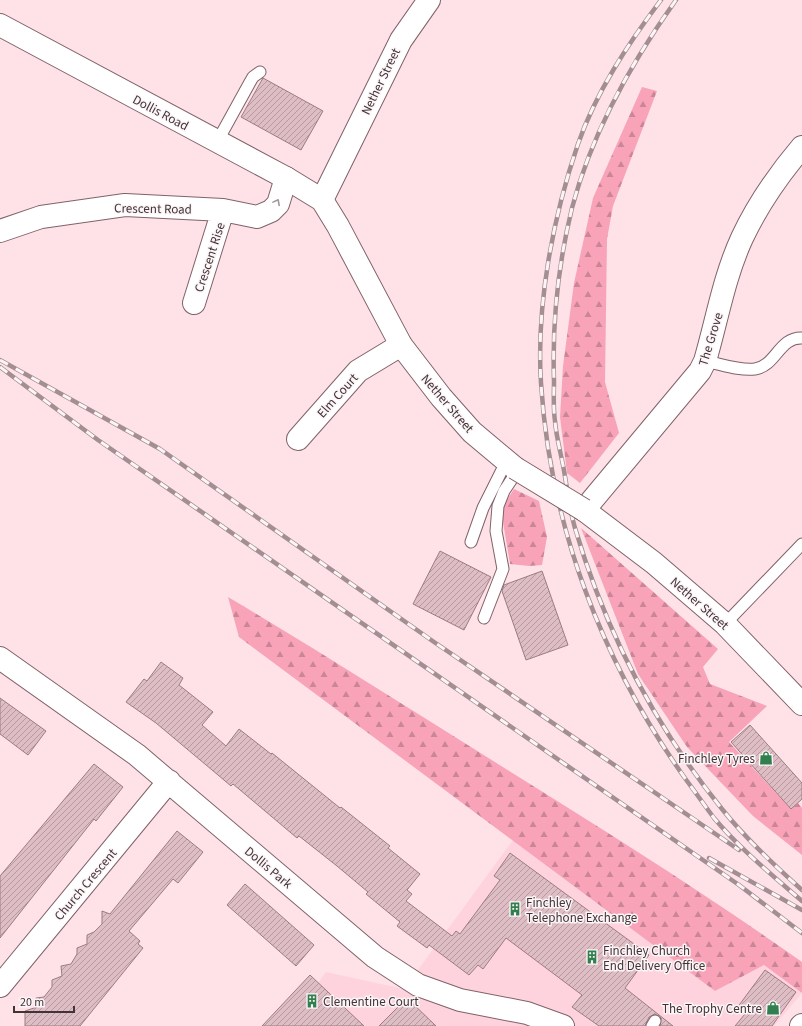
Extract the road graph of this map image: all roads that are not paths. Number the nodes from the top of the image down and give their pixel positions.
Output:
1 (429, 0) edge
2 (0, 25) edge
3 (260, 72) dead end
4 (218, 142) junction
5 (802, 146) edge
6 (286, 178) junction
7 (322, 200) junction
8 (223, 210) junction
9 (0, 231) edge
10 (194, 303) dead end
11 (802, 338) edge
12 (401, 345) junction
13 (706, 361) junction
14 (298, 439) dead end
15 (513, 467) junction
16 (584, 510) junction
17 (471, 542) dead end
18 (802, 544) edge
19 (484, 618) dead end
20 (725, 624) junction
21 (0, 658) edge
22 (802, 704) edge
23 (169, 781) junction
24 (0, 986) edge
25 (563, 1026) edge

1 - 7 street, Nether Street
2 - 4 street, Dollis Road
3 - 4 lane
4 - 6 street, Dollis Road
5 - 13 street, The Grove
6 - 7 street, Dollis Road
8 -> 6 street, Crescent Road
7 - 12 street, Nether Street
8 - 9 street, Crescent Road
8 - 10 street, Crescent Rise
11 - 13 lane
12 - 14 street, Elm Court
12 - 15 street, Nether Street
13 - 16 street, The Grove
15 - 16 street, Nether Street, bridge
15 - 17 lane
15 - 19 lane
16 - 20 street, Nether Street
18 - 20 lane
20 - 22 street, Nether Street
21 - 23 street, Dollis Park
23 - 24 street, Church Crescent
23 - 25 street, Dollis Park

